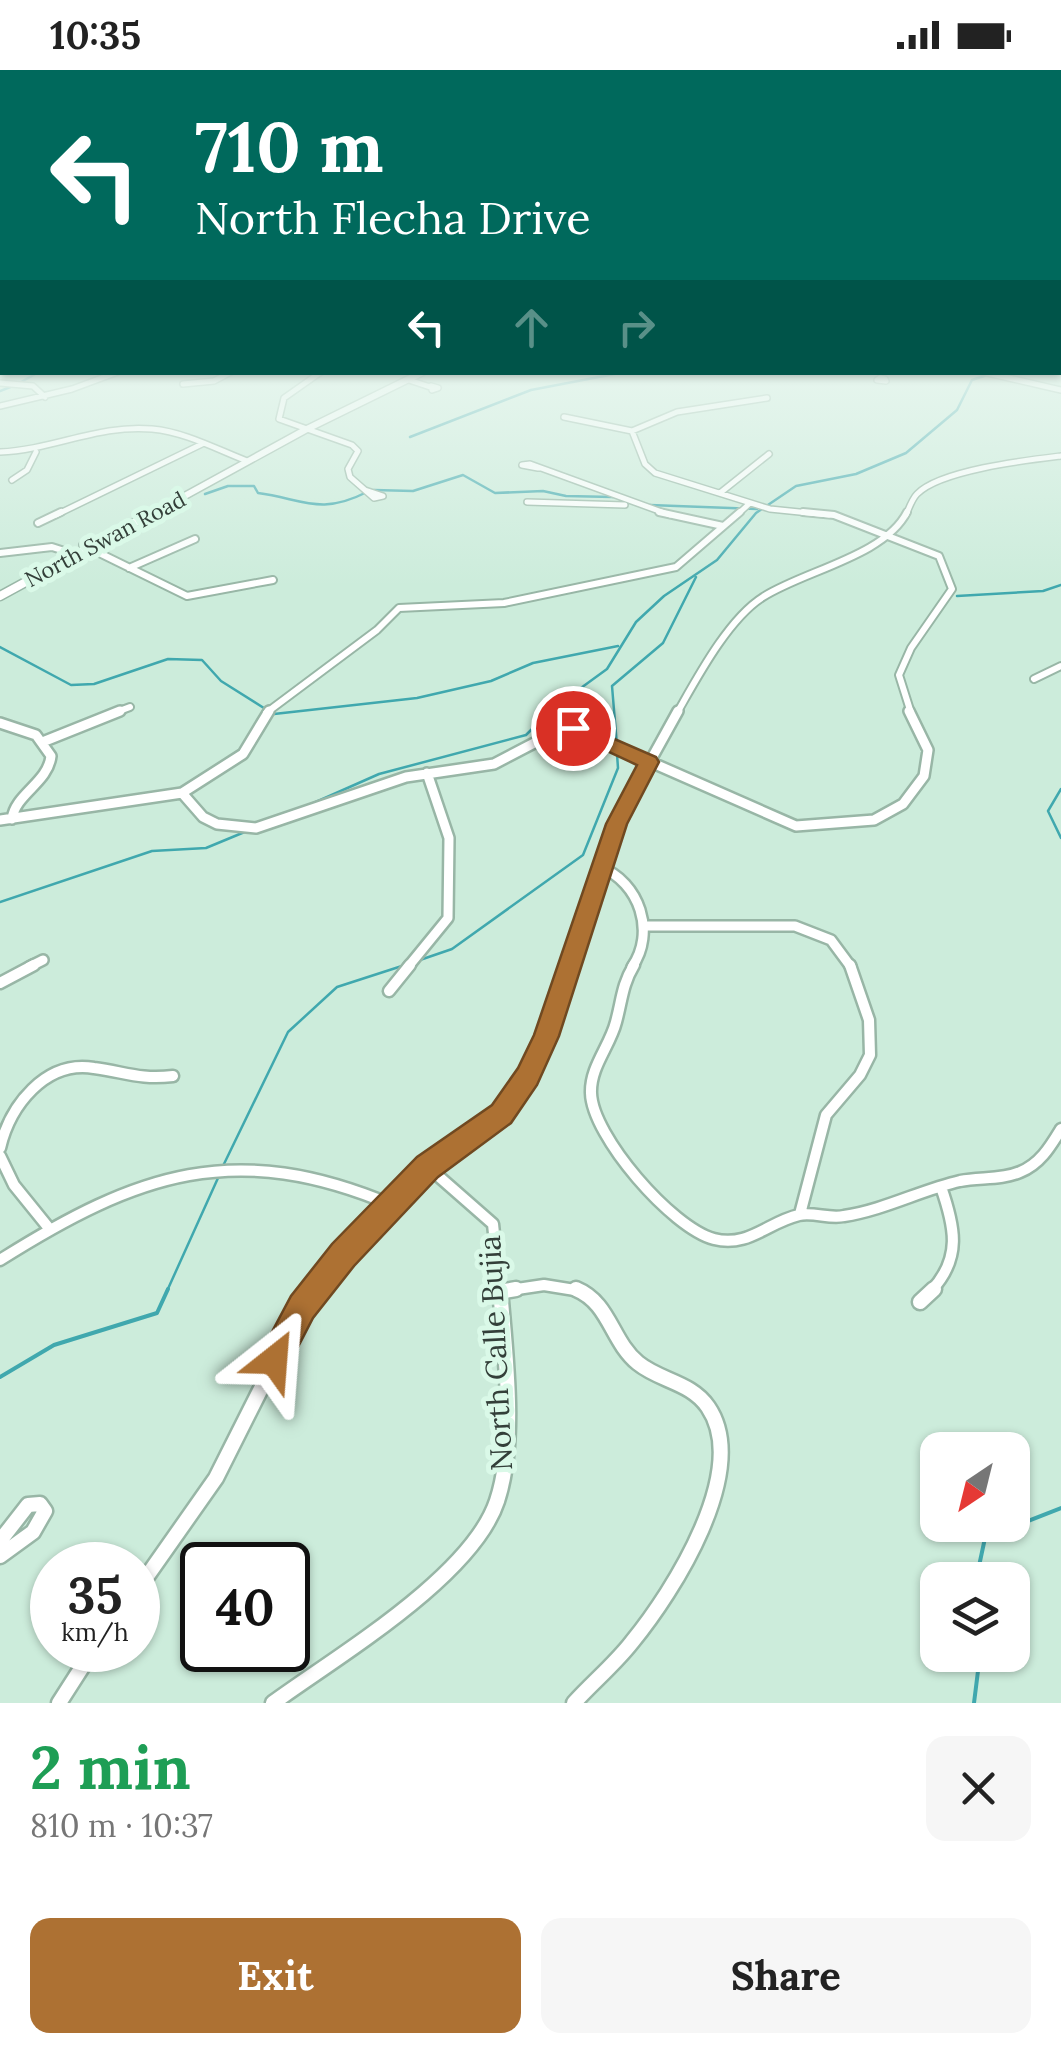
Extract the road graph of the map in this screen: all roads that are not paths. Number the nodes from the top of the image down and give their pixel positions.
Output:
1 (114, 433) edge
2 (167, 433) edge
3 (293, 433) edge
4 (314, 433) edge
5 (632, 433) edge
6 (202, 444) junction
7 (0, 452) edge
8 (36, 452) junction
9 (769, 454) dead end
10 (1061, 456) edge
11 (244, 459) junction
12 (538, 468) dead end
13 (12, 480) dead end
14 (365, 490) dead end
15 (720, 494) junction
16 (526, 502) dead end
17 (750, 503) junction
18 (633, 504) junction
19 (38, 523) dead end
20 (724, 526) junction
21 (888, 534) junction
22 (195, 539) dead end
23 (86, 547) junction
24 (0, 553) edge
25 (74, 553) junction
26 (128, 568) junction
27 (273, 580) dead end
28 (0, 592) edge
29 (1061, 666) edge
30 (1034, 678) dead end
31 (130, 707) dead end
32 (0, 723) edge
33 (45, 741) junction
34 (648, 762) junction
35 (427, 773) junction
36 (182, 793) junction
37 (12, 819) junction
38 (0, 820) edge
39 (600, 867) junction
40 (647, 926) junction
41 (43, 960) dead end
42 (0, 983) edge
43 (389, 991) dead end
44 (173, 1076) dead end
45 (5, 1111) edge
46 (1061, 1130) edge
47 (0, 1152) edge
48 (428, 1167) junction
49 (941, 1187) junction
50 (392, 1204) junction
51 (800, 1214) junction
52 (48, 1227) junction
53 (0, 1260) edge
54 (499, 1292) junction
55 (920, 1302) dead end
56 (0, 1541) edge
57 (0, 1556) edge
58 (160, 1558) edge
59 (78, 1672) edge
60 (58, 1703) edge
61 (273, 1703) edge
62 (574, 1703) edge

1 - 8 street
2 - 6 street
3 - 11 main road, North Swan Road
4 - 14 street
5 - 15 street
6 - 11 street
6 - 19 street
7 - 8 street
8 - 13 street
9 - 15 street
10 - 21 street
11 - 23 main road, North Swan Road
12 - 18 street
15 - 17 street
16 - 18 street
17 - 20 street
17 - 21 street
18 - 20 street
20 - 36 street
21 - 34 street
21 - 34 street
22 - 26 street
23 - 25 main road, North Swan Road
23 - 26 street
24 - 25 street
25 - 28 main road, North Swan Road
26 - 27 street
29 - 30 street
31 - 33 street
32 - 33 street
33 - 37 street
34 - 35 street
34 - 39 street
35 - 36 street
35 - 43 street
36 - 37 street
37 - 38 street
39 - 40 street
39 - 48 street
40 - 51 street
40 - 51 street
41 - 42 street
44 - 45 street
45 - 47 street
46 - 49 street
47 - 52 street
48 - 50 street
48 - 54 street, North Calle Bujia
49 - 51 street
49 - 55 street
50 - 52 street
50 - 58 street
52 - 53 street
54 - 61 street, North Calle Bujia
54 - 62 street
56 - 57 street
59 - 60 street

